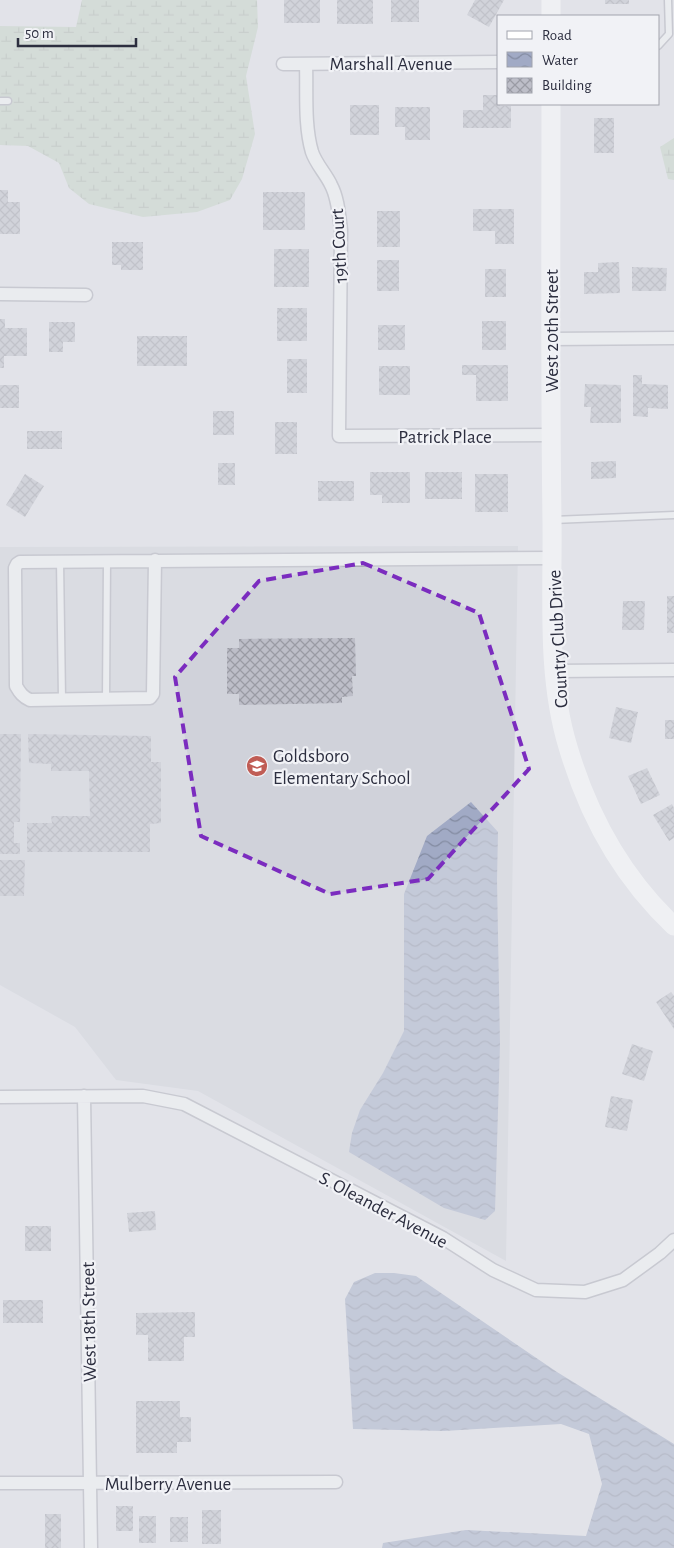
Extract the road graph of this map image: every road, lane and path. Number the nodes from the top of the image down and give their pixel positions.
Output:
1 (551, 0) edge
2 (668, 0) edge
3 (551, 15) edge
4 (659, 45) edge
5 (497, 62) edge
6 (283, 64) dead end
7 (306, 64) junction
8 (0, 101) edge
9 (8, 101) dead end
10 (551, 105) edge
11 (0, 294) edge
12 (86, 295) dead end
13 (674, 338) edge
14 (551, 339) junction
15 (339, 436) joint
16 (551, 436) junction
17 (674, 516) edge
18 (552, 520) junction
19 (552, 558) junction
20 (155, 560) junction
21 (107, 561) junction
22 (60, 562) junction
23 (674, 670) edge
24 (554, 671) junction
25 (62, 699) junction
26 (106, 699) junction
27 (674, 926) edge
28 (84, 1096) junction
29 (0, 1097) edge
30 (674, 1240) edge
31 (336, 1482) dead end
32 (91, 1483) junction
33 (0, 1484) edge
34 (91, 1548) edge

1 - 3 street
2 - 4 lane
5 - 7 street, Marshall Avenue
6 - 7 street, Marshall Avenue
7 - 15 street, 19th Court
8 - 9 lane
10 - 14 street, West 20th Street
11 - 12 street
13 - 14 street
14 - 16 street, West 20th Street
15 - 16 street, Patrick Place
16 - 18 street, West 20th Street
17 - 18 lane
18 - 19 street, West 20th Street
19 - 20 street
19 - 24 street, Country Club Drive
20 - 21 street
20 - 26 street
21 - 22 street
21 - 26 lane
22 - 25 lane
22 - 25 street
23 - 24 street
24 - 27 street, Country Club Drive
25 - 26 street
28 - 29 street, S. Oleander Avenue
28 - 30 street, S. Oleander Avenue
28 - 32 street, West 18th Street
31 - 32 street, Mulberry Avenue
32 - 33 street, Mulberry Avenue
32 - 34 street, West 18th Street

